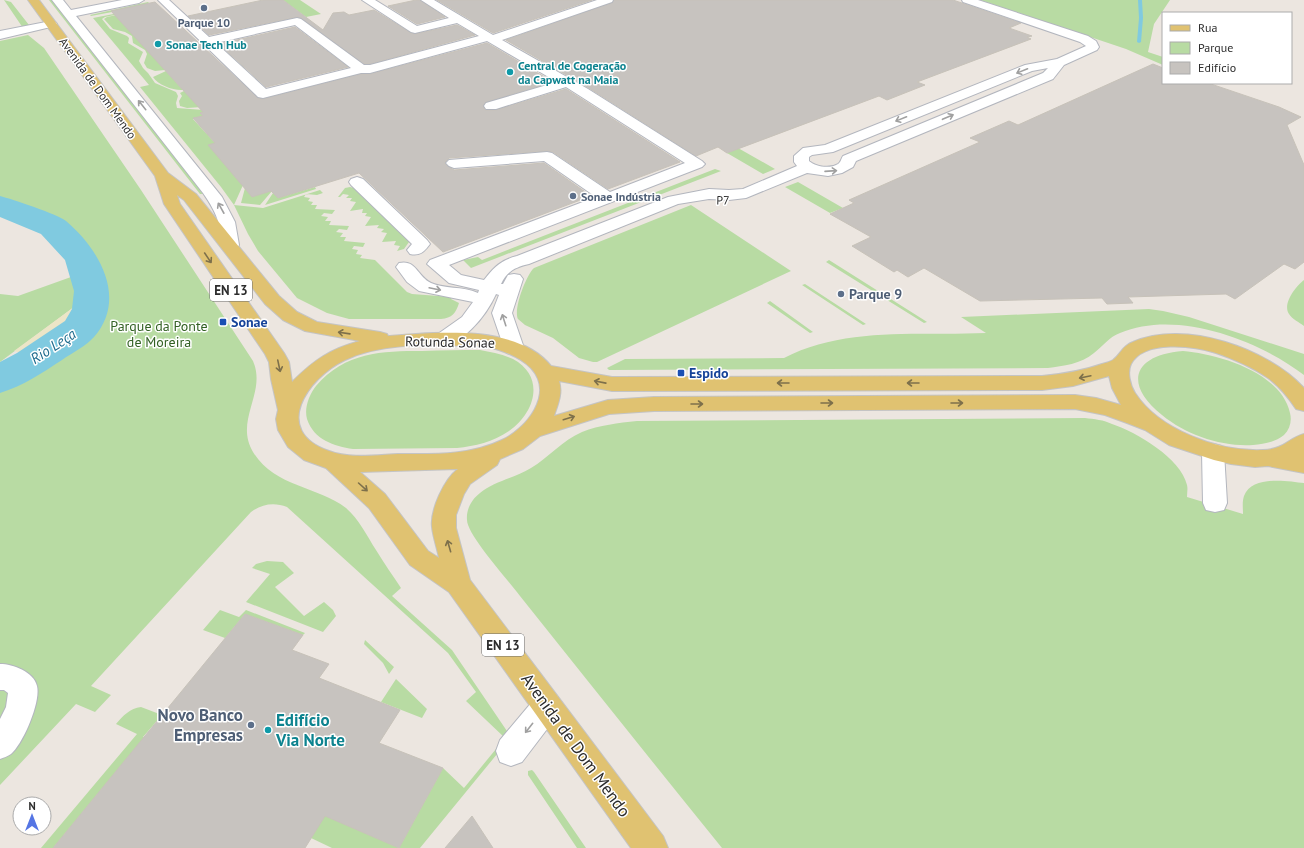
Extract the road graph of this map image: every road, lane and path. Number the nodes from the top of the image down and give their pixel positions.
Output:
1 (33, 0) edge
2 (97, 0) edge
3 (139, 0) edge
4 (163, 0) edge
5 (367, 0) edge
6 (426, 0) edge
7 (608, 0) edge
8 (967, 0) edge
9 (62, 7) edge
10 (459, 19) junction
11 (51, 24) junction
12 (0, 35) edge
13 (490, 38) junction
14 (208, 41) junction
15 (1060, 62) junction
16 (361, 69) junction
17 (567, 83) junction
18 (490, 106) dead end
19 (454, 162) dead end
20 (807, 167) junction
21 (163, 176) junction
22 (357, 182) dead end
23 (770, 183) junction
24 (608, 198) junction
25 (674, 200) junction
26 (230, 245) junction
27 (426, 258) junction
28 (523, 260) junction
29 (489, 287) junction
30 (508, 291) junction
31 (479, 308) junction
32 (442, 340) junction
33 (397, 341) junction
34 (514, 348) junction
35 (1121, 364) junction
36 (546, 372) junction
37 (1304, 404) edge
38 (288, 409) junction
39 (1155, 425) junction
40 (532, 430) junction
41 (1304, 442) edge
42 (499, 451) junction
43 (1213, 452) junction
44 (1264, 458) junction
45 (334, 462) junction
46 (1304, 464) edge
47 (1215, 503) dead end
48 (458, 584) junction
49 (0, 677) edge
50 (547, 706) junction
51 (0, 744) edge
52 (512, 751) dead end
53 (651, 848) edge

1 - 11 main road, Avenida de Dom Mendo / EN 13
2 - 9 street
3 - 9 street
4 - 14 street
5 - 10 street
6 - 10 street
7 - 13 street
8 - 15 street
26 -> 9 street
10 - 13 street
11 - 12 street
11 - 21 main road, Avenida de Dom Mendo / EN 13
13 - 16 street
13 - 17 street
14 - 16 street
14 - 16 street
20 -> 15 street
15 -> 20 street
17 - 18 street
17 - 24 street
19 - 24 street
20 - 23 street, P7
21 - 26 main road, Avenida de Dom Mendo / EN 13
21 -> 38 main road, Avenida de Dom Mendo / EN 13
22 - 27 street
23 - 25 street, P7
23 - 25 street
24 - 27 street
25 - 28 street
33 -> 26 main road, Avenida de Dom Mendo / EN 13
27 - 29 street
27 -> 31 street
28 - 29 street
28 - 30 street
29 - 30 street
29 - 31 street
34 -> 30 street
31 - 32 street
32 - 33 main road, Rotunda Sonae / EN 13
32 - 34 main road, Rotunda Sonae / EN 13
33 - 38 main road, Rotunda Sonae / EN 13
34 - 36 main road, Rotunda Sonae / EN 13
35 -> 36 main road
35 - 37 main road
35 - 39 main road
36 - 40 main road, Rotunda Sonae / EN 13
38 - 45 main road, Rotunda Sonae / EN 13
40 -> 39 main road
39 - 43 main road
40 - 42 main road, Rotunda Sonae / EN 13
41 - 44 main road
42 - 45 main road, Rotunda Sonae / EN 13
48 -> 42 main road, Avenida de Dom Mendo / EN 13
43 - 44 main road
43 - 47 street
44 - 46 main road
45 -> 48 main road, Avenida de Dom Mendo / EN 13
48 - 50 main road, Avenida de Dom Mendo / EN 13
49 - 51 street
50 -> 52 street
50 - 53 main road, Avenida de Dom Mendo / EN 13

